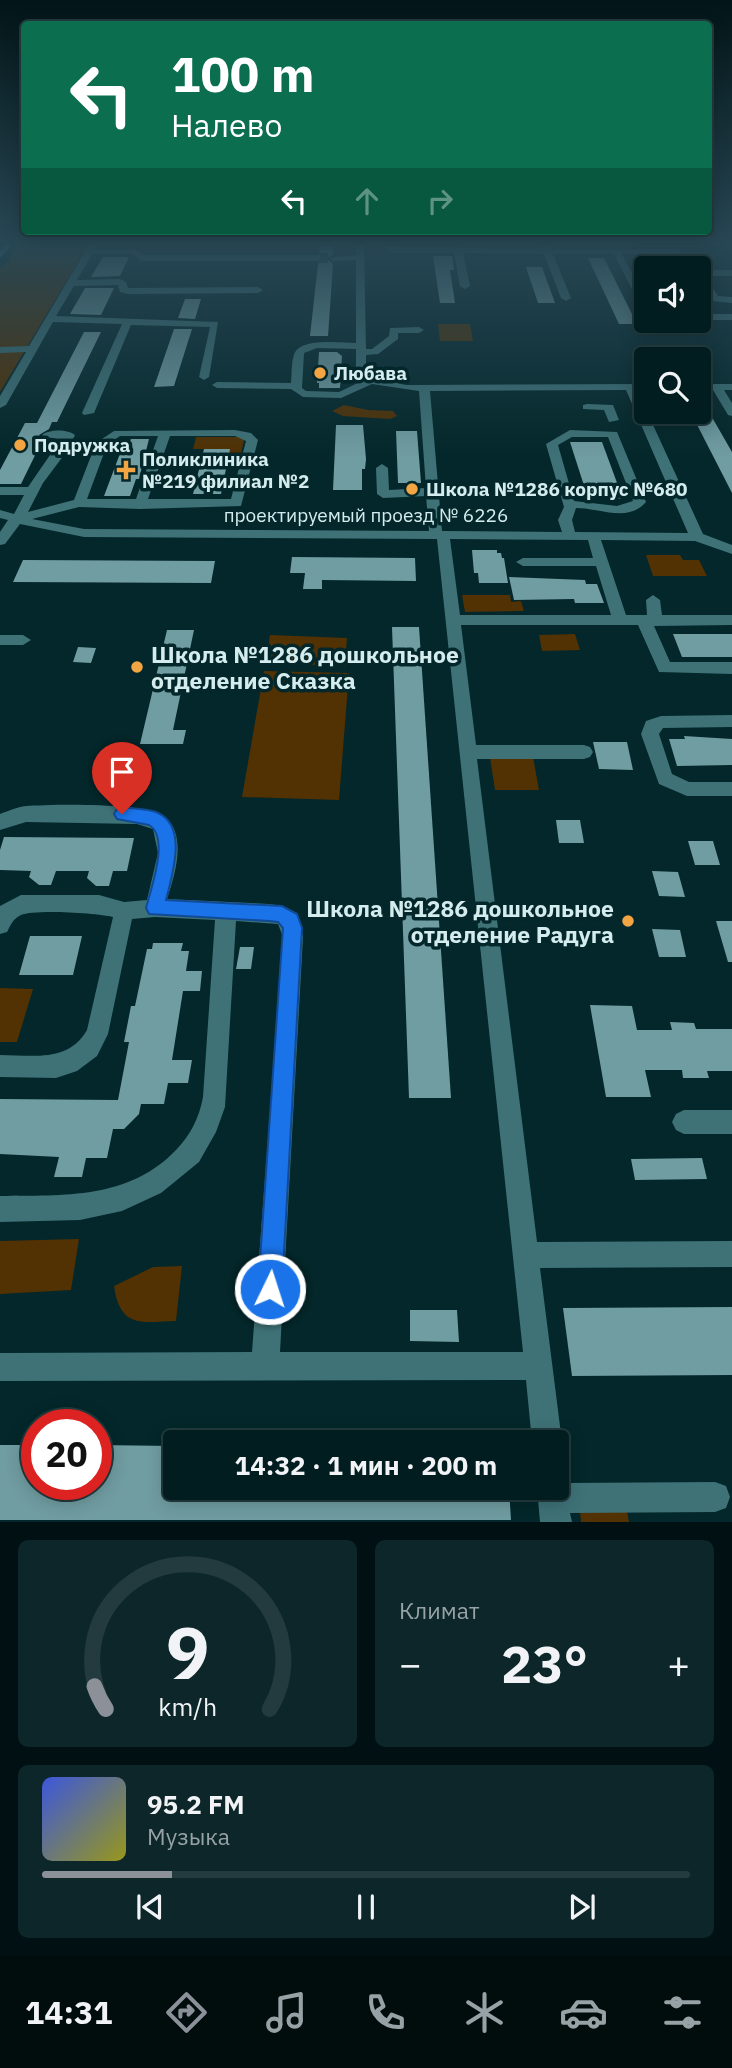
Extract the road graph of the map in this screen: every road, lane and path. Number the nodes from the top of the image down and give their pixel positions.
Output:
1 (52, 316) edge
2 (360, 316) edge
3 (711, 317) edge
4 (732, 317) edge
5 (50, 319) junction
6 (127, 323) junction
7 (419, 334) dead end
8 (33, 349) junction
9 (360, 349) junction
10 (0, 350) edge
11 (204, 377) dead end
12 (373, 380) junction
13 (217, 385) dead end
14 (296, 386) junction
15 (580, 387) junction
16 (630, 387) junction
17 (634, 387) edge
18 (711, 387) edge
19 (717, 387) junction
20 (732, 387) edge
21 (360, 388) junction
22 (420, 391) junction
23 (0, 405) edge
24 (587, 407) junction
25 (89, 413) dead end
26 (732, 413) edge
27 (592, 420) dead end
28 (613, 420) dead end
29 (165, 433) junction
30 (48, 435) dead end
31 (382, 467) dead end
32 (0, 491) edge
33 (32, 491) junction
34 (433, 492) junction
35 (79, 503) junction
36 (236, 503) junction
37 (140, 505) junction
38 (569, 506) junction
39 (0, 513) edge
40 (15, 519) junction
41 (231, 533) junction
42 (440, 535) junction
43 (570, 536) junction
44 (593, 536) junction
45 (697, 537) junction
46 (0, 541) edge
47 (732, 550) edge
48 (523, 562) dead end
49 (602, 562) junction
50 (653, 600) dead end
51 (620, 619) junction
52 (453, 620) junction
53 (732, 620) edge
54 (649, 621) junction
55 (0, 640) edge
56 (23, 640) dead end
57 (732, 668) edge
58 (732, 721) edge
59 (468, 752) junction
60 (584, 752) dead end
61 (732, 789) edge
62 (0, 822) edge
63 (155, 908) junction
64 (124, 911) junction
65 (226, 912) junction
66 (0, 925) edge
67 (0, 1066) edge
68 (684, 1122) dead end
69 (732, 1122) edge
70 (0, 1209) edge
71 (732, 1254) edge
72 (526, 1255) junction
73 (538, 1366) junction
74 (0, 1367) edge
75 (265, 1367) junction
76 (546, 1430) edge
77 (715, 1497) dead end
78 (554, 1503) edge

1 - 5 street
2 - 9 street
3 - 4 street
5 - 6 street
5 - 8 street
6 - 11 street
6 - 25 street
7 - 9 street
8 - 10 street
8 - 23 street
9 - 12 street
9 - 14 street
12 - 21 street
12 - 22 street
13 - 14 street
14 - 21 street
15 - 16 street
15 - 22 street
15 - 24 street
16 - 17 street
16 - 45 street
18 - 19 street
19 - 20 street
19 - 26 street
21 - 22 street
22 - 34 street
24 - 27 street
24 - 28 street
29 - 35 street
29 - 36 street
29 - 37 street
30 - 33 street
31 - 34 street
32 - 33 street
33 - 40 street
34 - 42 street
35 - 37 street
35 - 40 street
36 - 37 street
36 - 41 street
38 - 38 street
38 - 43 street
39 - 40 street, проектируемый проезд № 6226
40 - 41 street, проектируемый проезд № 6226
40 - 46 street
41 - 42 street, проектируемый проезд № 6226
42 - 43 street, проектируемый проезд № 6226
42 - 52 street
43 - 44 street, проектируемый проезд № 6226
44 - 45 street, проектируемый проезд № 6226
44 - 49 street
45 - 47 street, проектируемый проезд № 6226
48 - 49 street
49 - 51 street
50 - 54 street
51 - 52 street
51 - 54 street
52 - 59 street
53 - 54 street
54 - 57 street
55 - 56 street
58 - 61 street
59 - 60 street
59 - 72 street
62 - 63 street
63 - 64 street
63 - 65 street
64 - 66 street
64 - 67 street
65 - 70 street
65 - 75 street
68 - 69 street
71 - 72 street
72 - 73 street
73 - 75 street
73 - 76 street
74 - 75 street
77 - 78 street

